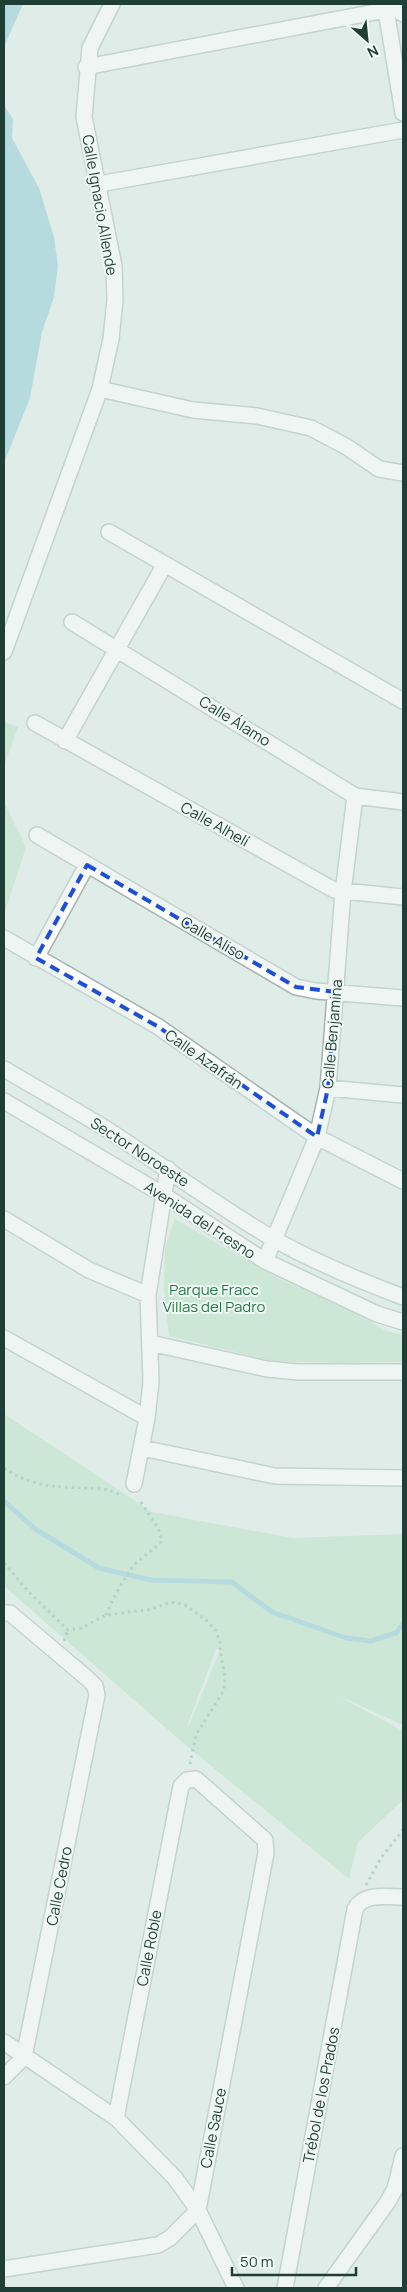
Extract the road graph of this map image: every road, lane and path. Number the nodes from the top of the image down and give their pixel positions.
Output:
1 (112, 4) edge
2 (387, 6) edge
3 (403, 14) edge
4 (86, 67) junction
5 (403, 113) edge
6 (403, 130) edge
7 (99, 184) junction
8 (100, 389) junction
9 (403, 472) edge
10 (110, 532) dead end
11 (165, 564) junction
12 (72, 622) dead end
13 (117, 648) junction
14 (4, 652) edge
15 (403, 701) edge
16 (35, 723) dead end
17 (65, 741) junction
18 (355, 796) junction
19 (403, 802) edge
20 (37, 835) dead end
21 (87, 865) junction
22 (343, 892) junction
23 (403, 897) edge
24 (4, 938) edge
25 (36, 958) junction
26 (336, 992) junction
27 (403, 998) edge
28 (4, 1069) edge
29 (328, 1088) junction
30 (403, 1095) edge
31 (4, 1101) edge
32 (317, 1137) junction
33 (168, 1169) junction
34 (403, 1181) edge
35 (162, 1194) junction
36 (4, 1218) edge
37 (274, 1239) junction
38 (265, 1261) junction
39 (148, 1295) junction
40 (403, 1297) edge
41 (403, 1322) edge
42 (4, 1338) edge
43 (150, 1344) junction
44 (403, 1372) edge
45 (147, 1418) junction
46 (142, 1448) junction
47 (4, 1468) edge
48 (403, 1478) edge
49 (134, 1484) junction
50 (4, 1563) edge
51 (4, 1613) edge
52 (106, 1615) junction
53 (187, 1780) junction
54 (403, 1830) edge
55 (403, 1897) edge
56 (362, 1900) junction
57 (4, 2042) edge
58 (24, 2058) junction
59 (4, 2078) edge
60 (116, 2118) junction
61 (403, 2156) edge
62 (198, 2210) junction
63 (4, 2269) edge
64 (236, 2288) edge
65 (285, 2288) edge
66 (326, 2288) edge

1 - 4 street, Calle Ignacio Allende
2 - 3 street
2 - 4 street
2 - 5 street
4 - 7 street, Calle Ignacio Allende
6 - 7 street
7 - 8 street, Calle Ignacio Allende
8 - 9 street
8 - 14 street, Calle Ignacio Allende
10 - 11 street
11 - 13 street
11 - 15 street
12 - 13 street, Calle Álamo
13 - 17 street
13 - 18 street, Calle Álamo
16 - 17 street, Calle Alhelí
17 - 22 street, Calle Alhelí
18 - 19 street, Calle Álamo
18 - 22 street, Calle Benjamina
20 - 21 street, Calle Aliso
21 - 25 street
21 - 26 street, Calle Aliso
22 - 23 street, Calle Alhelí
22 - 26 street, Calle Benjamina
24 - 25 street, Calle Azafrán
25 - 32 street, Calle Azafrán
26 - 27 street, Calle Aliso
26 - 29 street, Calle Benjamina
28 - 33 street, Sector Noroeste
29 - 30 street
29 - 32 street, Calle Benjamina
31 - 35 street, Avenida del Fresno
32 - 34 street, Calle Azafrán
32 - 37 street, Calle Benjamina
33 - 35 street
33 - 37 street, Sector Noroeste
35 - 38 street, Avenida del Fresno
35 - 39 street
36 - 39 street
37 - 38 street, Calle Benjamina
37 - 40 street, Avenida del Fresno
38 - 41 street, Avenida del Fresno
39 - 43 street
42 - 45 street
43 - 44 street
43 - 45 street
45 - 46 street
46 - 48 street
46 - 49 street
47 - 49 path
49 - 52 path
50 - 52 path
51 - 58 street, Calle Cedro
52 - 53 path
53 - 60 street, Calle Roble
53 - 62 street, Calle Sauce
54 - 56 path
55 - 56 street
56 - 65 street, Trébol de los Prados
57 - 58 street
58 - 59 street
58 - 60 street
60 - 62 street
61 - 66 street
62 - 63 street
62 - 64 street

